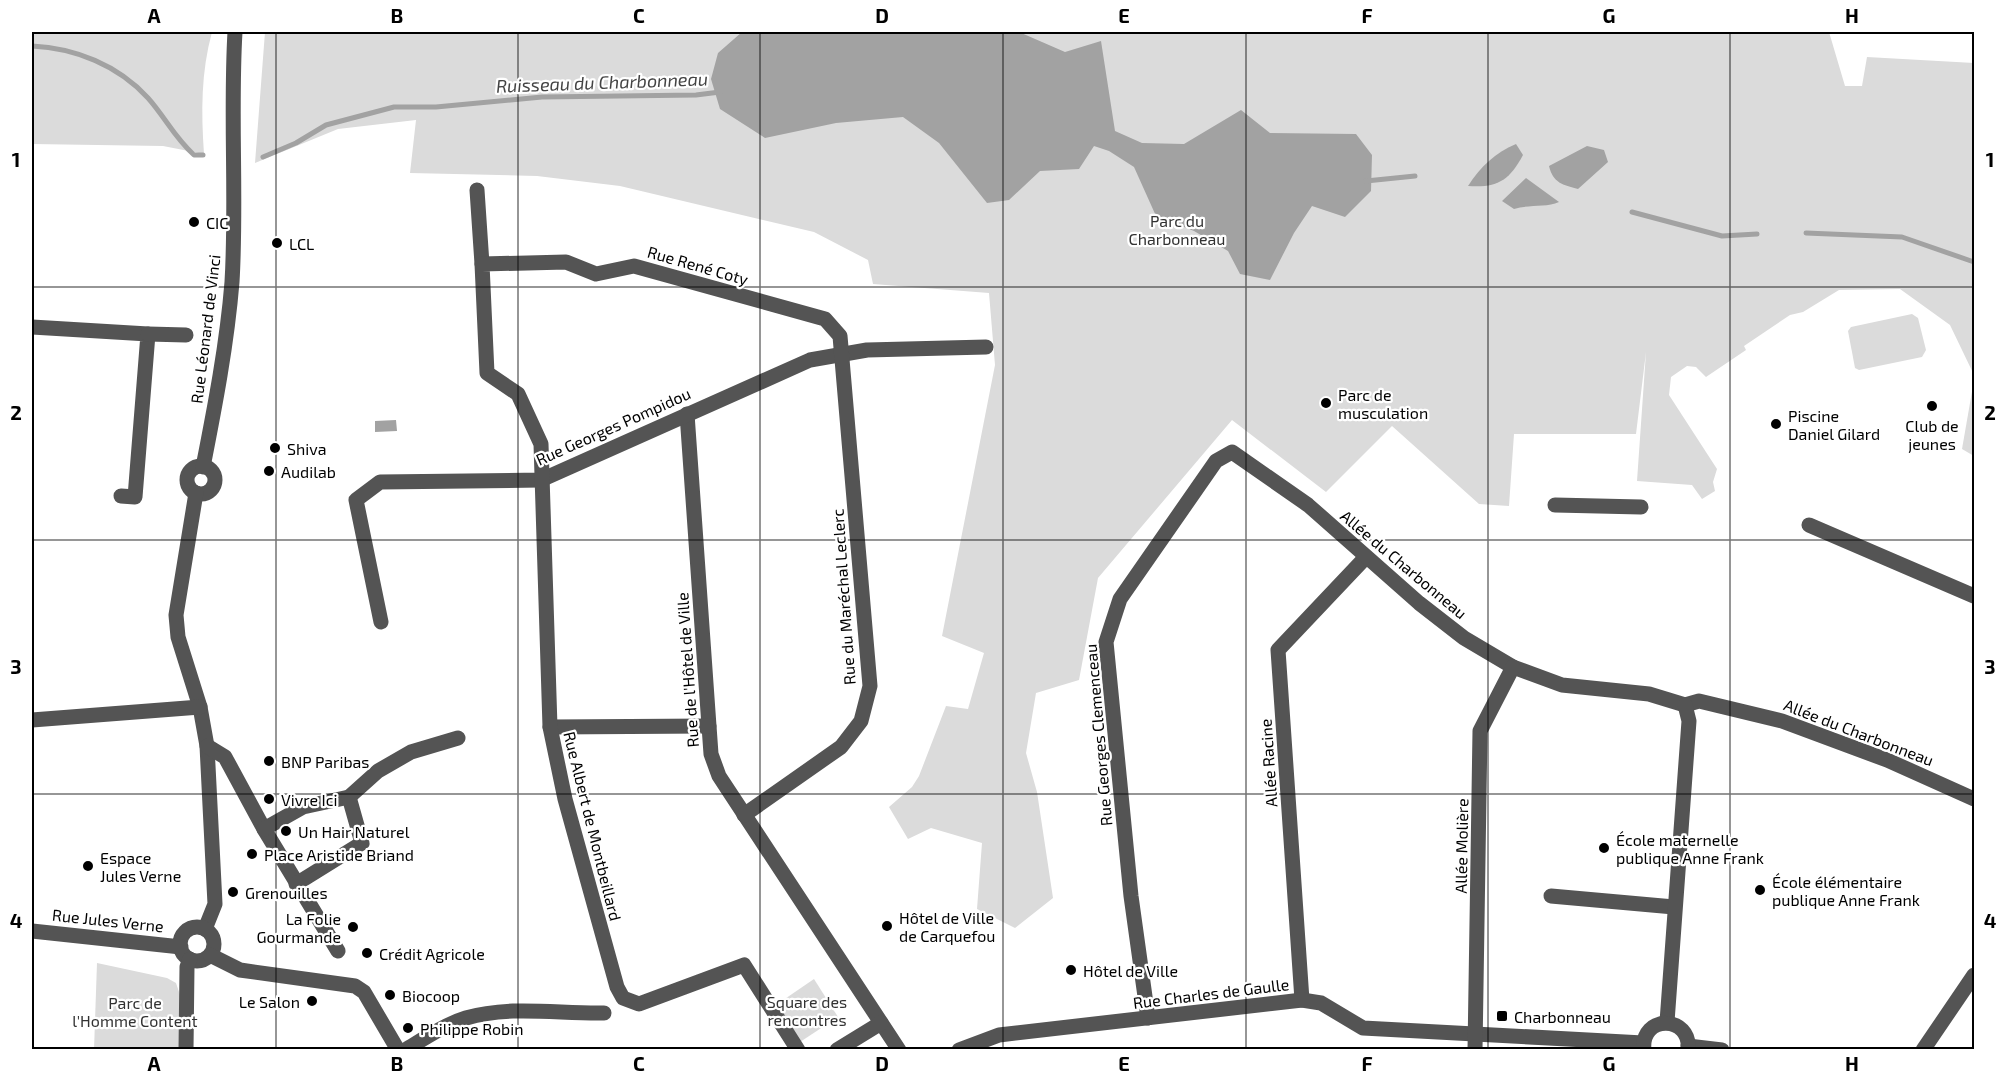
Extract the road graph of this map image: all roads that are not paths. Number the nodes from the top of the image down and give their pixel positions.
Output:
1 (226, 32) edge
2 (234, 32) edge
3 (231, 87) junction
4 (477, 190) dead end
5 (482, 264) junction
6 (32, 327) edge
7 (148, 334) junction
8 (186, 335) dead end
9 (986, 347) dead end
10 (844, 356) junction
11 (687, 414) junction
12 (1232, 452) joint
13 (541, 480) junction
14 (121, 496) dead end
15 (1555, 505) dead end
16 (1641, 507) dead end
17 (1809, 525) dead end
18 (1366, 557) junction
19 (1974, 596) edge
20 (381, 622) dead end
21 (1513, 667) junction
22 (1685, 705) junction
23 (200, 707) junction
24 (32, 720) edge
25 (709, 726) junction
26 (549, 727) junction
27 (458, 738) dead end
28 (207, 746) junction
29 (349, 797) junction
30 (1974, 800) edge
31 (744, 815) junction
32 (264, 829) junction
33 (296, 884) junction
34 (1551, 896) dead end
35 (1674, 907) junction
36 (205, 929) junction
37 (32, 931) edge
38 (338, 951) dead end
39 (185, 953) junction
40 (210, 955) junction
41 (1974, 975) edge
42 (1302, 1000) junction
43 (604, 1013) dead end
44 (1148, 1018) junction
45 (1667, 1022) junction
46 (881, 1023) junction
47 (1475, 1033) junction
48 (1643, 1046) edge
49 (1688, 1048) edge
50 (186, 1050) edge
51 (398, 1050) edge
52 (405, 1050) edge
53 (798, 1050) edge
54 (837, 1050) edge
55 (898, 1050) edge
56 (959, 1050) edge
57 (1475, 1050) edge
58 (1722, 1050) edge
59 (1923, 1050) edge

1 - 3 street, Rue Léonard de Vinci
2 - 3 street, Rue Léonard de Vinci
3 - 23 street, Rue Léonard de Vinci
4 - 5 street
5 - 10 street, Rue René Coty
5 - 13 street
6 - 7 street
7 - 8 street
7 - 14 street
9 - 10 street, Rue Georges Pompidou
10 - 11 street, Rue Georges Pompidou
10 - 31 street, Rue du Maréchal Leclerc
11 - 13 street, Rue Georges Pompidou
11 - 25 street, Rue de l'Hôtel de Ville
12 - 18 street, Allée du Charbonneau
12 - 44 street, Rue Georges Clemenceau
13 - 20 street, Rue Georges Pompidou
13 - 26 street, Rue Albert de Montbeillard
15 - 16 street
17 - 19 street
18 - 21 street, Allée du Charbonneau
18 - 42 street, Allée Racine
21 - 22 street, Allée du Charbonneau
21 - 47 street, Allée Molière
22 - 30 street, Allée du Charbonneau
22 - 35 street
23 - 24 street
23 - 28 street
25 - 26 street
25 - 31 street, Rue de l'Hôtel de Ville
26 - 53 street, Rue Albert de Montbeillard
27 - 29 street
28 - 32 street
28 - 36 street
29 - 32 street
29 - 33 street
31 - 46 street, Rue de l'Hôtel de Ville
32 - 33 street
33 - 38 street
34 - 35 street
35 - 45 street
36 - 39 street
36 - 40 street
37 - 39 street, Rue Jules Verne
39 - 40 street
39 - 50 street
40 - 51 street
41 - 59 street
42 - 44 street, Rue Charles de Gaulle
42 - 47 street, Rue Charles de Gaulle
43 - 52 street
44 - 56 street, Rue Charles de Gaulle
45 - 48 street
45 - 49 street
46 - 54 street
46 - 55 street, Rue de l'Hôtel de Ville
47 - 48 street, Rue Charles de Gaulle
47 - 57 street, Allée Molière
49 - 58 street

